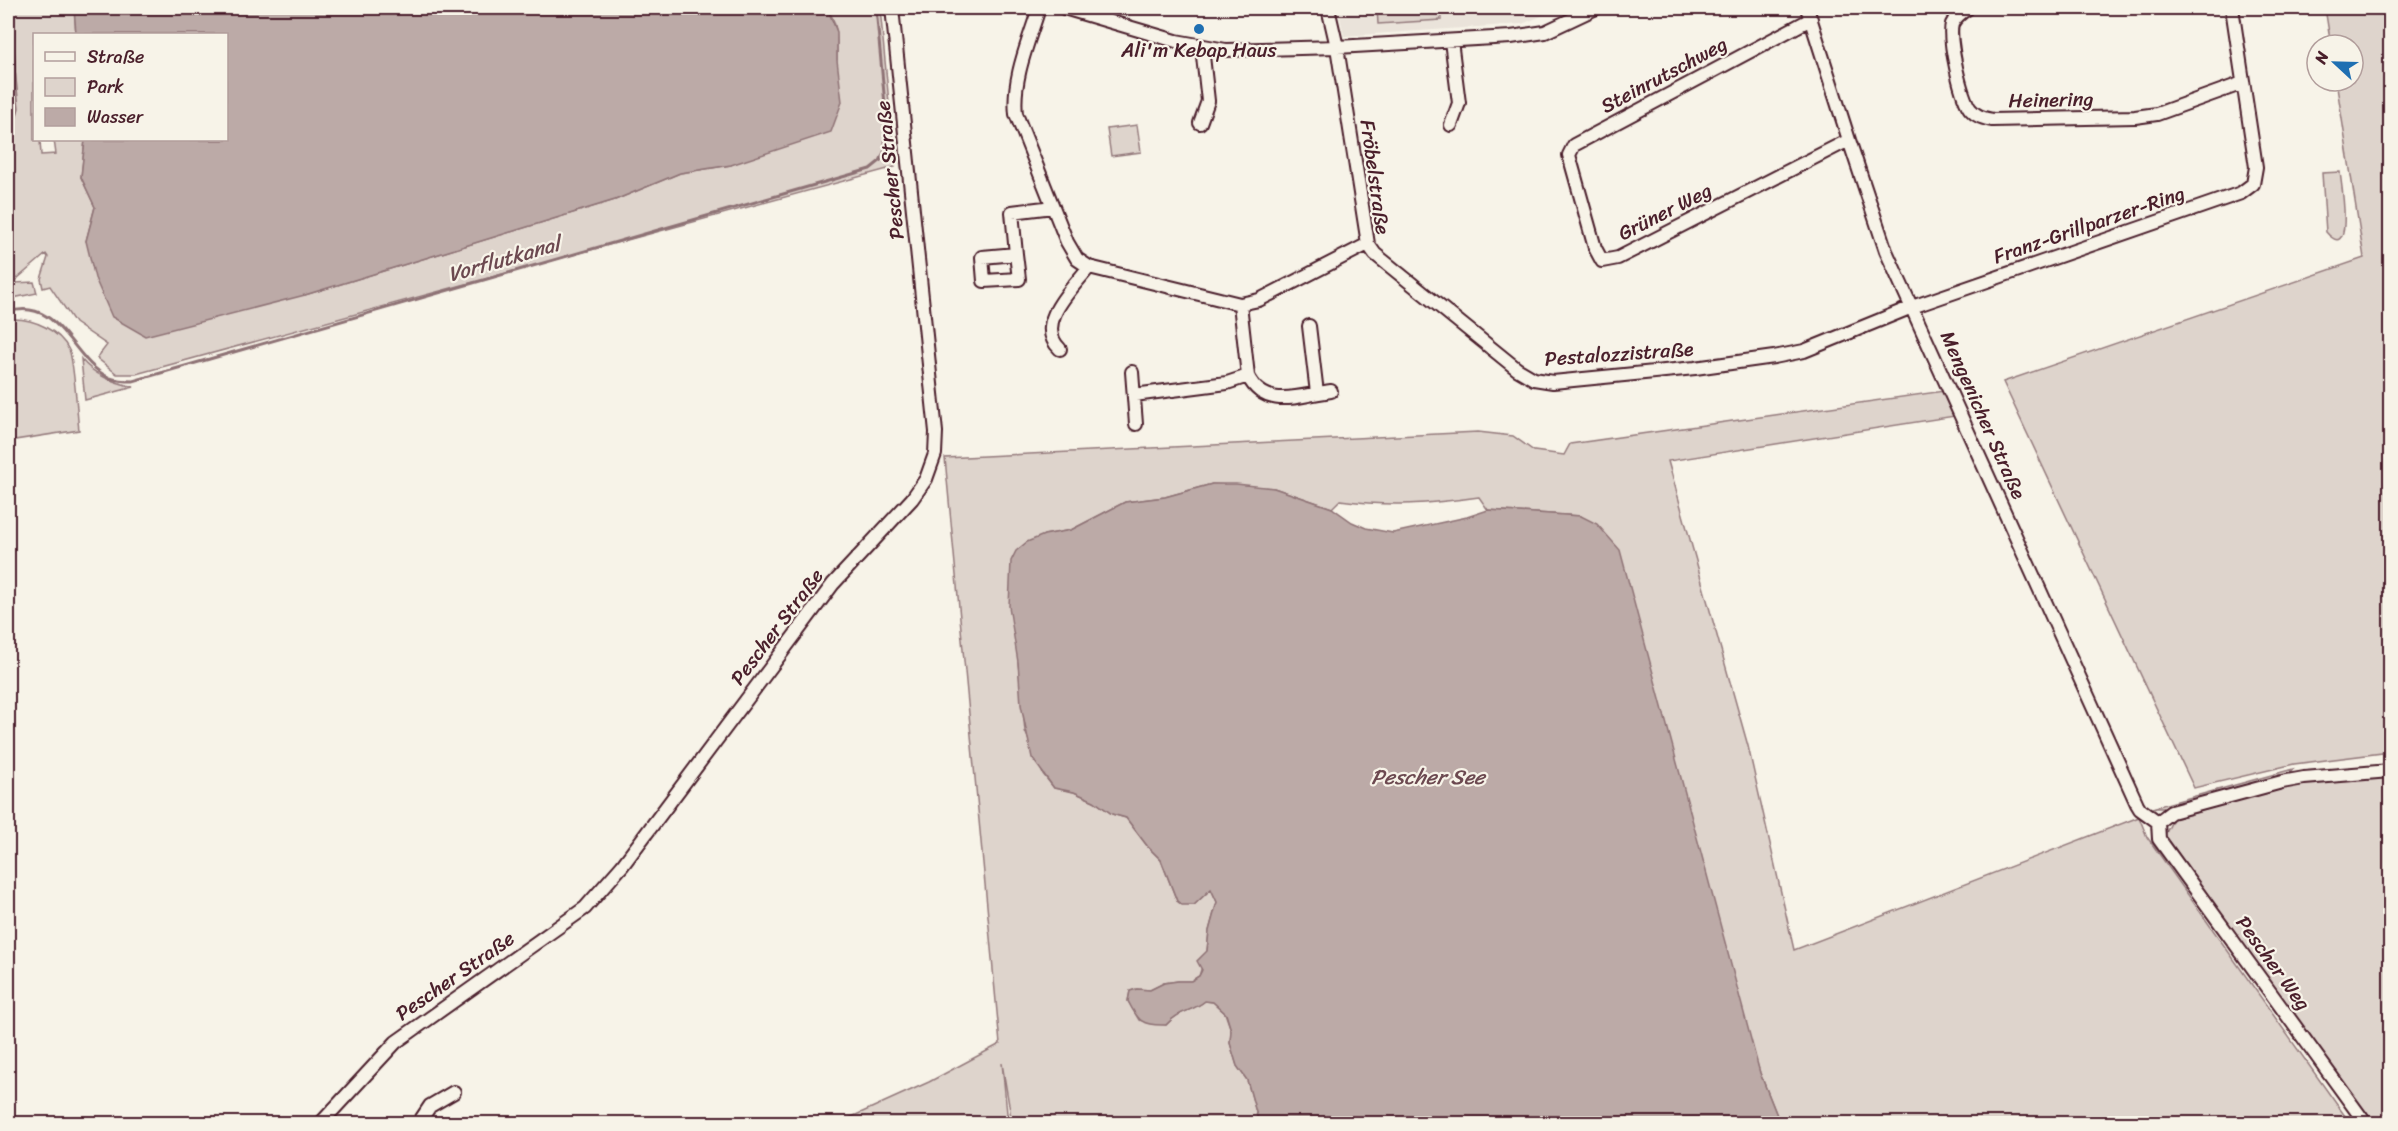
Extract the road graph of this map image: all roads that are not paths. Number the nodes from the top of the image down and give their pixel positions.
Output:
1 (892, 8) edge
2 (1039, 8) edge
3 (1064, 8) edge
4 (1328, 8) edge
5 (1596, 8) edge
6 (1968, 8) edge
7 (2232, 8) edge
8 (1809, 13) edge
9 (1451, 41) junction
10 (1202, 47) junction
11 (1337, 47) junction
12 (2243, 83) junction
13 (1200, 123) dead end
14 (1451, 125) dead end
15 (1849, 140) junction
16 (1570, 150) joint
17 (1053, 207) junction
18 (1368, 244) junction
19 (1016, 254) dead end
20 (1089, 267) junction
21 (1240, 304) junction
22 (1912, 307) junction
23 (1309, 326) dead end
24 (1060, 350) dead end
25 (1132, 372) dead end
26 (1248, 376) junction
27 (1331, 391) dead end
28 (1317, 393) junction
29 (1134, 395) junction
30 (1136, 424) dead end
31 (2391, 771) edge
32 (2158, 822) junction
33 (454, 1092) dead end
34 (320, 1124) edge
35 (418, 1124) edge
36 (2366, 1124) edge

1 - 34 street, Pescher Straße
2 - 17 street
3 - 10 street
4 - 11 street, Fröbelstraße
5 - 9 street
6 - 12 street, Heinering
7 - 12 street
8 - 15 street, Mengenicher Straße
8 - 16 street, Steinrutschweg
9 - 11 street
9 - 14 street
10 - 11 street
10 - 13 street
11 - 18 street, Fröbelstraße
12 - 22 street, Franz-Grillparzer-Ring
15 - 16 street, Grüner Weg
15 - 22 street, Mengenicher Straße
17 - 19 street
17 - 20 street
18 - 21 street, Fröbelstraße
18 - 22 street, Pestalozzistraße
20 - 21 street
20 - 24 street
21 - 26 street
22 - 32 street, Mengenicher Straße
23 - 28 street
25 - 29 street
26 - 28 street
26 - 29 street
27 - 28 street
29 - 30 street
31 - 32 street
32 - 36 street, Pescher Weg
33 - 35 street

